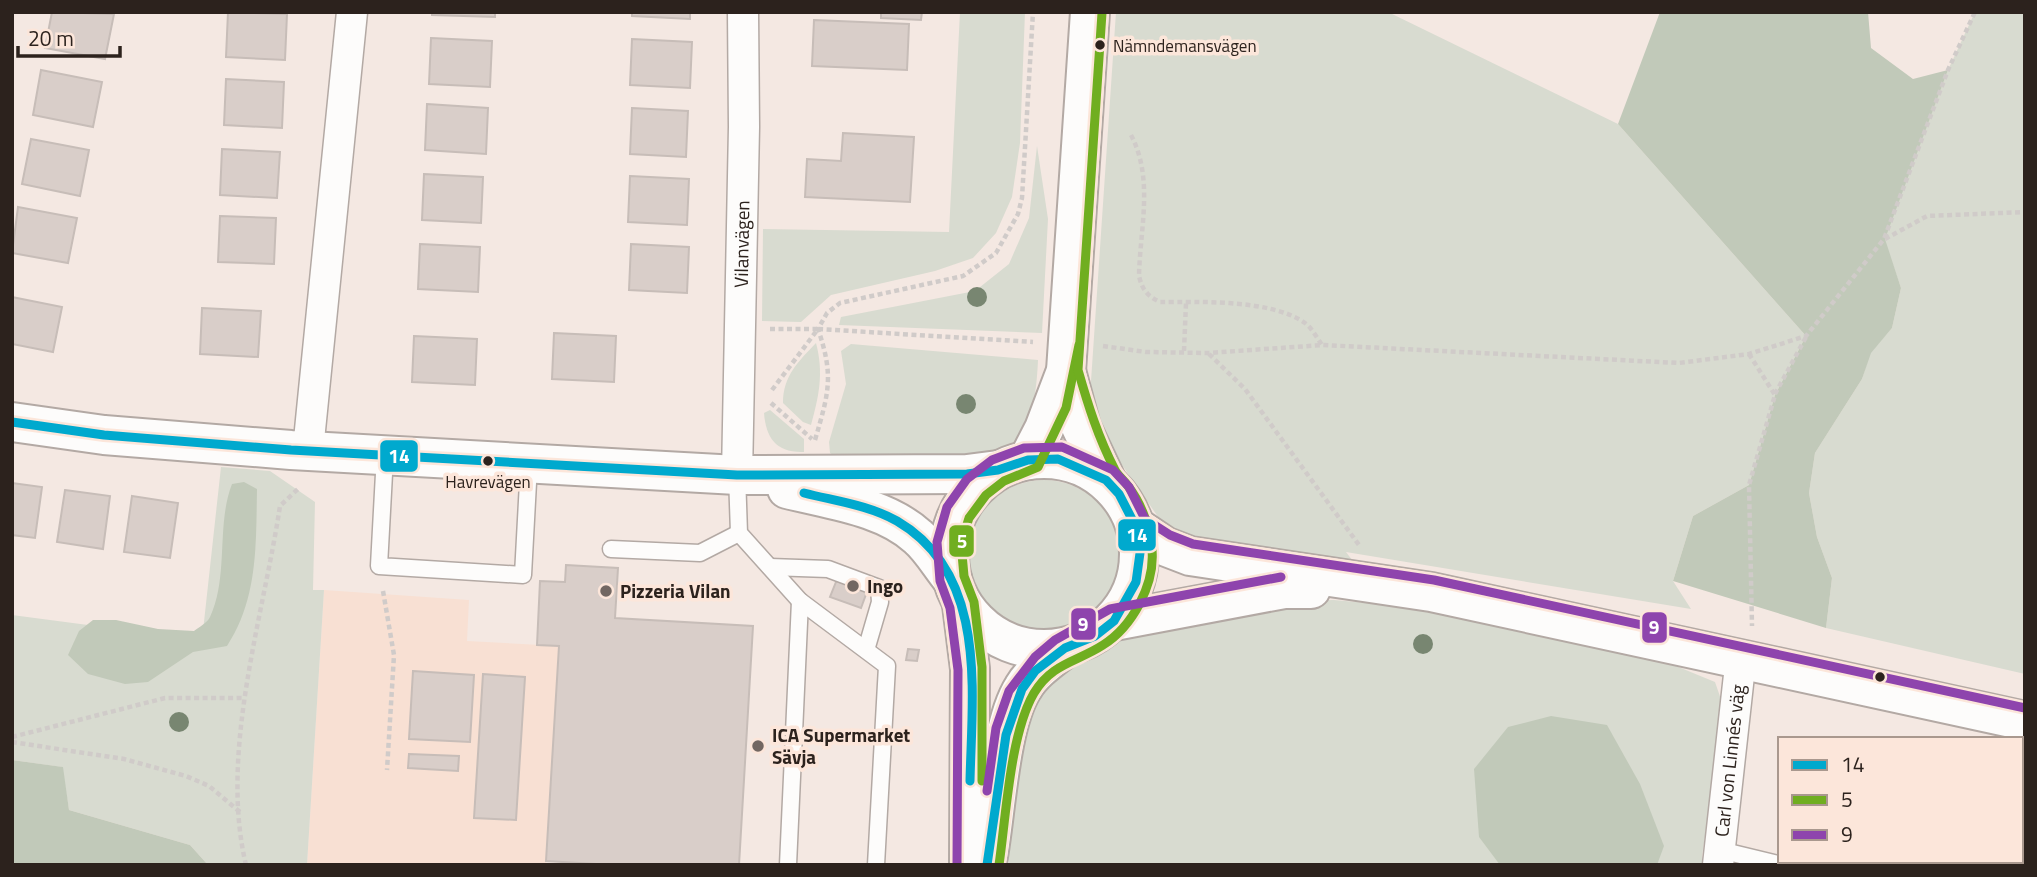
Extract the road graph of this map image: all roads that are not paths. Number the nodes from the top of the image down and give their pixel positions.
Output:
1 (352, 12) edge
2 (743, 12) edge
3 (1090, 12) edge
4 (1054, 357) junction
5 (12, 422) edge
6 (385, 455) junction
7 (529, 464) junction
8 (1013, 465) junction
9 (309, 466) junction
10 (737, 475) junction
11 (1106, 480) junction
12 (1136, 527) junction
13 (739, 533) junction
14 (611, 549) dead end
15 (770, 567) junction
16 (957, 592) junction
17 (1431, 592) junction
18 (800, 601) junction
19 (1114, 621) junction
20 (1740, 643) junction
21 (1065, 648) junction
22 (866, 650) junction
23 (2025, 721) edge
24 (1719, 858) edge
25 (788, 865) edge
26 (876, 865) edge
27 (969, 865) edge
28 (987, 865) edge
29 (1782, 865) edge

1 - 9 street
2 - 10 street, Vilanvägen
3 - 4 street
4 - 8 street
4 - 11 street
5 - 9 street
6 - 7 street
6 - 7 lane
6 - 9 street
7 - 10 street
8 - 10 street
8 - 11 street
8 - 16 street
10 - 13 lane
10 - 16 street
11 - 12 street
12 - 17 street
12 - 19 street
13 - 14 lane
13 - 15 lane
15 - 18 lane
15 - 22 lane
16 - 21 street
16 - 27 street
17 - 19 street
17 - 20 street
18 - 22 lane
18 - 25 lane
19 - 21 street
20 - 23 street
20 - 24 street, Carl von Linnés väg
21 - 28 street
22 - 26 lane
24 - 29 lane

